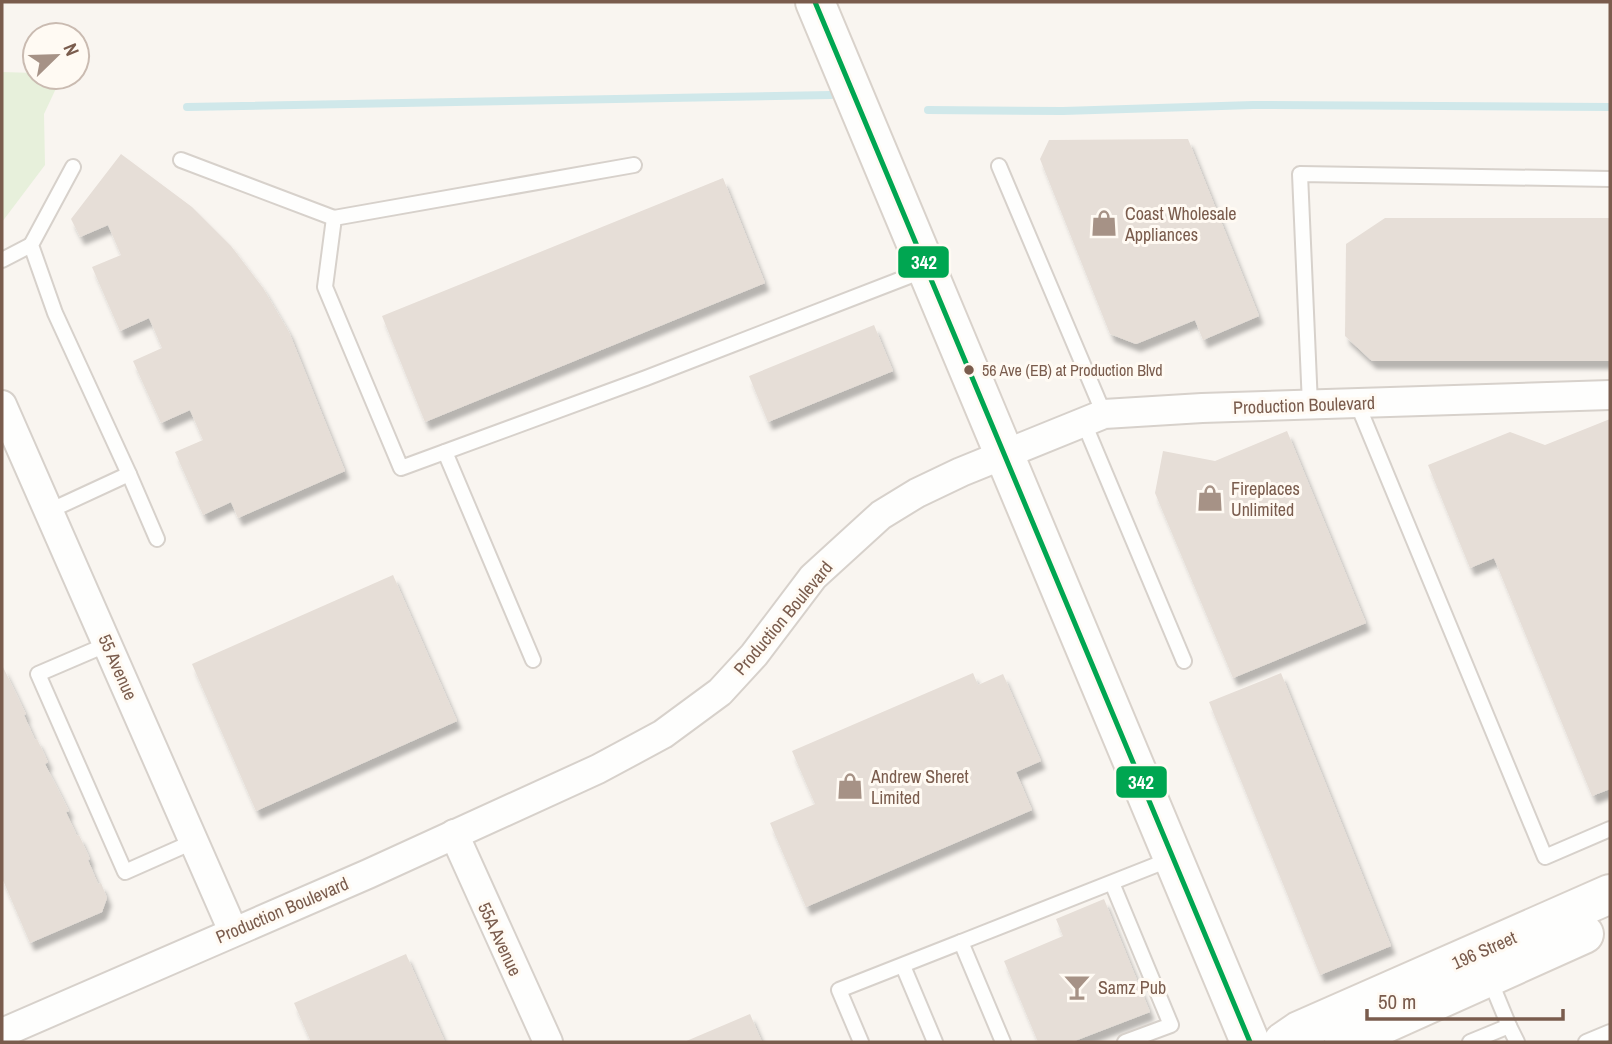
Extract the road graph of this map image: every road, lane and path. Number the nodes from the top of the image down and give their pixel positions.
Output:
1 (815, 2) edge
2 (181, 160) dead end
3 (634, 165) dead end
4 (999, 166) dead end
5 (73, 167) dead end
6 (1610, 179) edge
7 (334, 218) junction
8 (31, 245) junction
9 (2, 260) edge
10 (926, 270) junction
11 (1610, 395) edge
12 (1357, 403) junction
13 (2, 405) edge
14 (1310, 405) junction
15 (1094, 419) junction
16 (445, 452) junction
17 (1003, 456) junction
18 (129, 474) junction
19 (49, 511) junction
20 (157, 539) dead end
21 (108, 644) junction
22 (533, 660) dead end
23 (1184, 661) dead end
24 (1610, 828) edge
25 (454, 834) junction
26 (195, 841) junction
27 (1173, 859) junction
28 (1112, 883) junction
29 (1610, 894) edge
30 (1610, 922) edge
31 (233, 931) junction
32 (961, 942) junction
33 (903, 966) junction
34 (1489, 978) junction
35 (1509, 1026) junction
36 (4, 1027) edge
37 (1610, 1031) edge
38 (548, 1042) edge
39 (861, 1042) edge
40 (935, 1042) edge
41 (1003, 1042) edge
42 (1125, 1042) edge
43 (1250, 1042) edge
44 (1283, 1042) edge
45 (1343, 1042) edge
46 (1470, 1042) edge
47 (1517, 1042) edge
48 (1586, 1042) edge

1 - 10 main road
2 - 7 lane
3 - 7 lane
4 - 15 lane
5 - 8 lane
6 - 14 lane
7 - 16 lane
8 - 9 lane
8 - 18 lane
10 - 16 lane
10 - 17 main road
11 - 12 street, Production Boulevard
12 - 14 street, Production Boulevard
12 - 24 lane
13 - 19 street, 55 Avenue
14 - 15 street, Production Boulevard
15 - 17 street, Production Boulevard
15 - 23 lane
16 - 22 lane
17 - 25 street, Production Boulevard
17 - 27 main road
18 - 19 lane
18 - 20 lane
19 - 21 street, 55 Avenue
21 - 26 street, 55 Avenue
21 - 26 lane
25 - 31 street, Production Boulevard
25 - 38 street, 55A Avenue
26 - 31 street, 55 Avenue
27 - 28 lane
27 - 43 main road
28 - 32 lane
28 - 42 lane
29 - 44 main road, 196 Street
30 - 34 main road, 196 Street
31 - 36 street, Production Boulevard
32 - 33 lane
32 - 41 lane
33 - 39 lane
33 - 40 lane
34 - 35 lane
34 - 45 main road, 196 Street
35 - 46 lane
35 - 47 lane
37 - 48 lane

